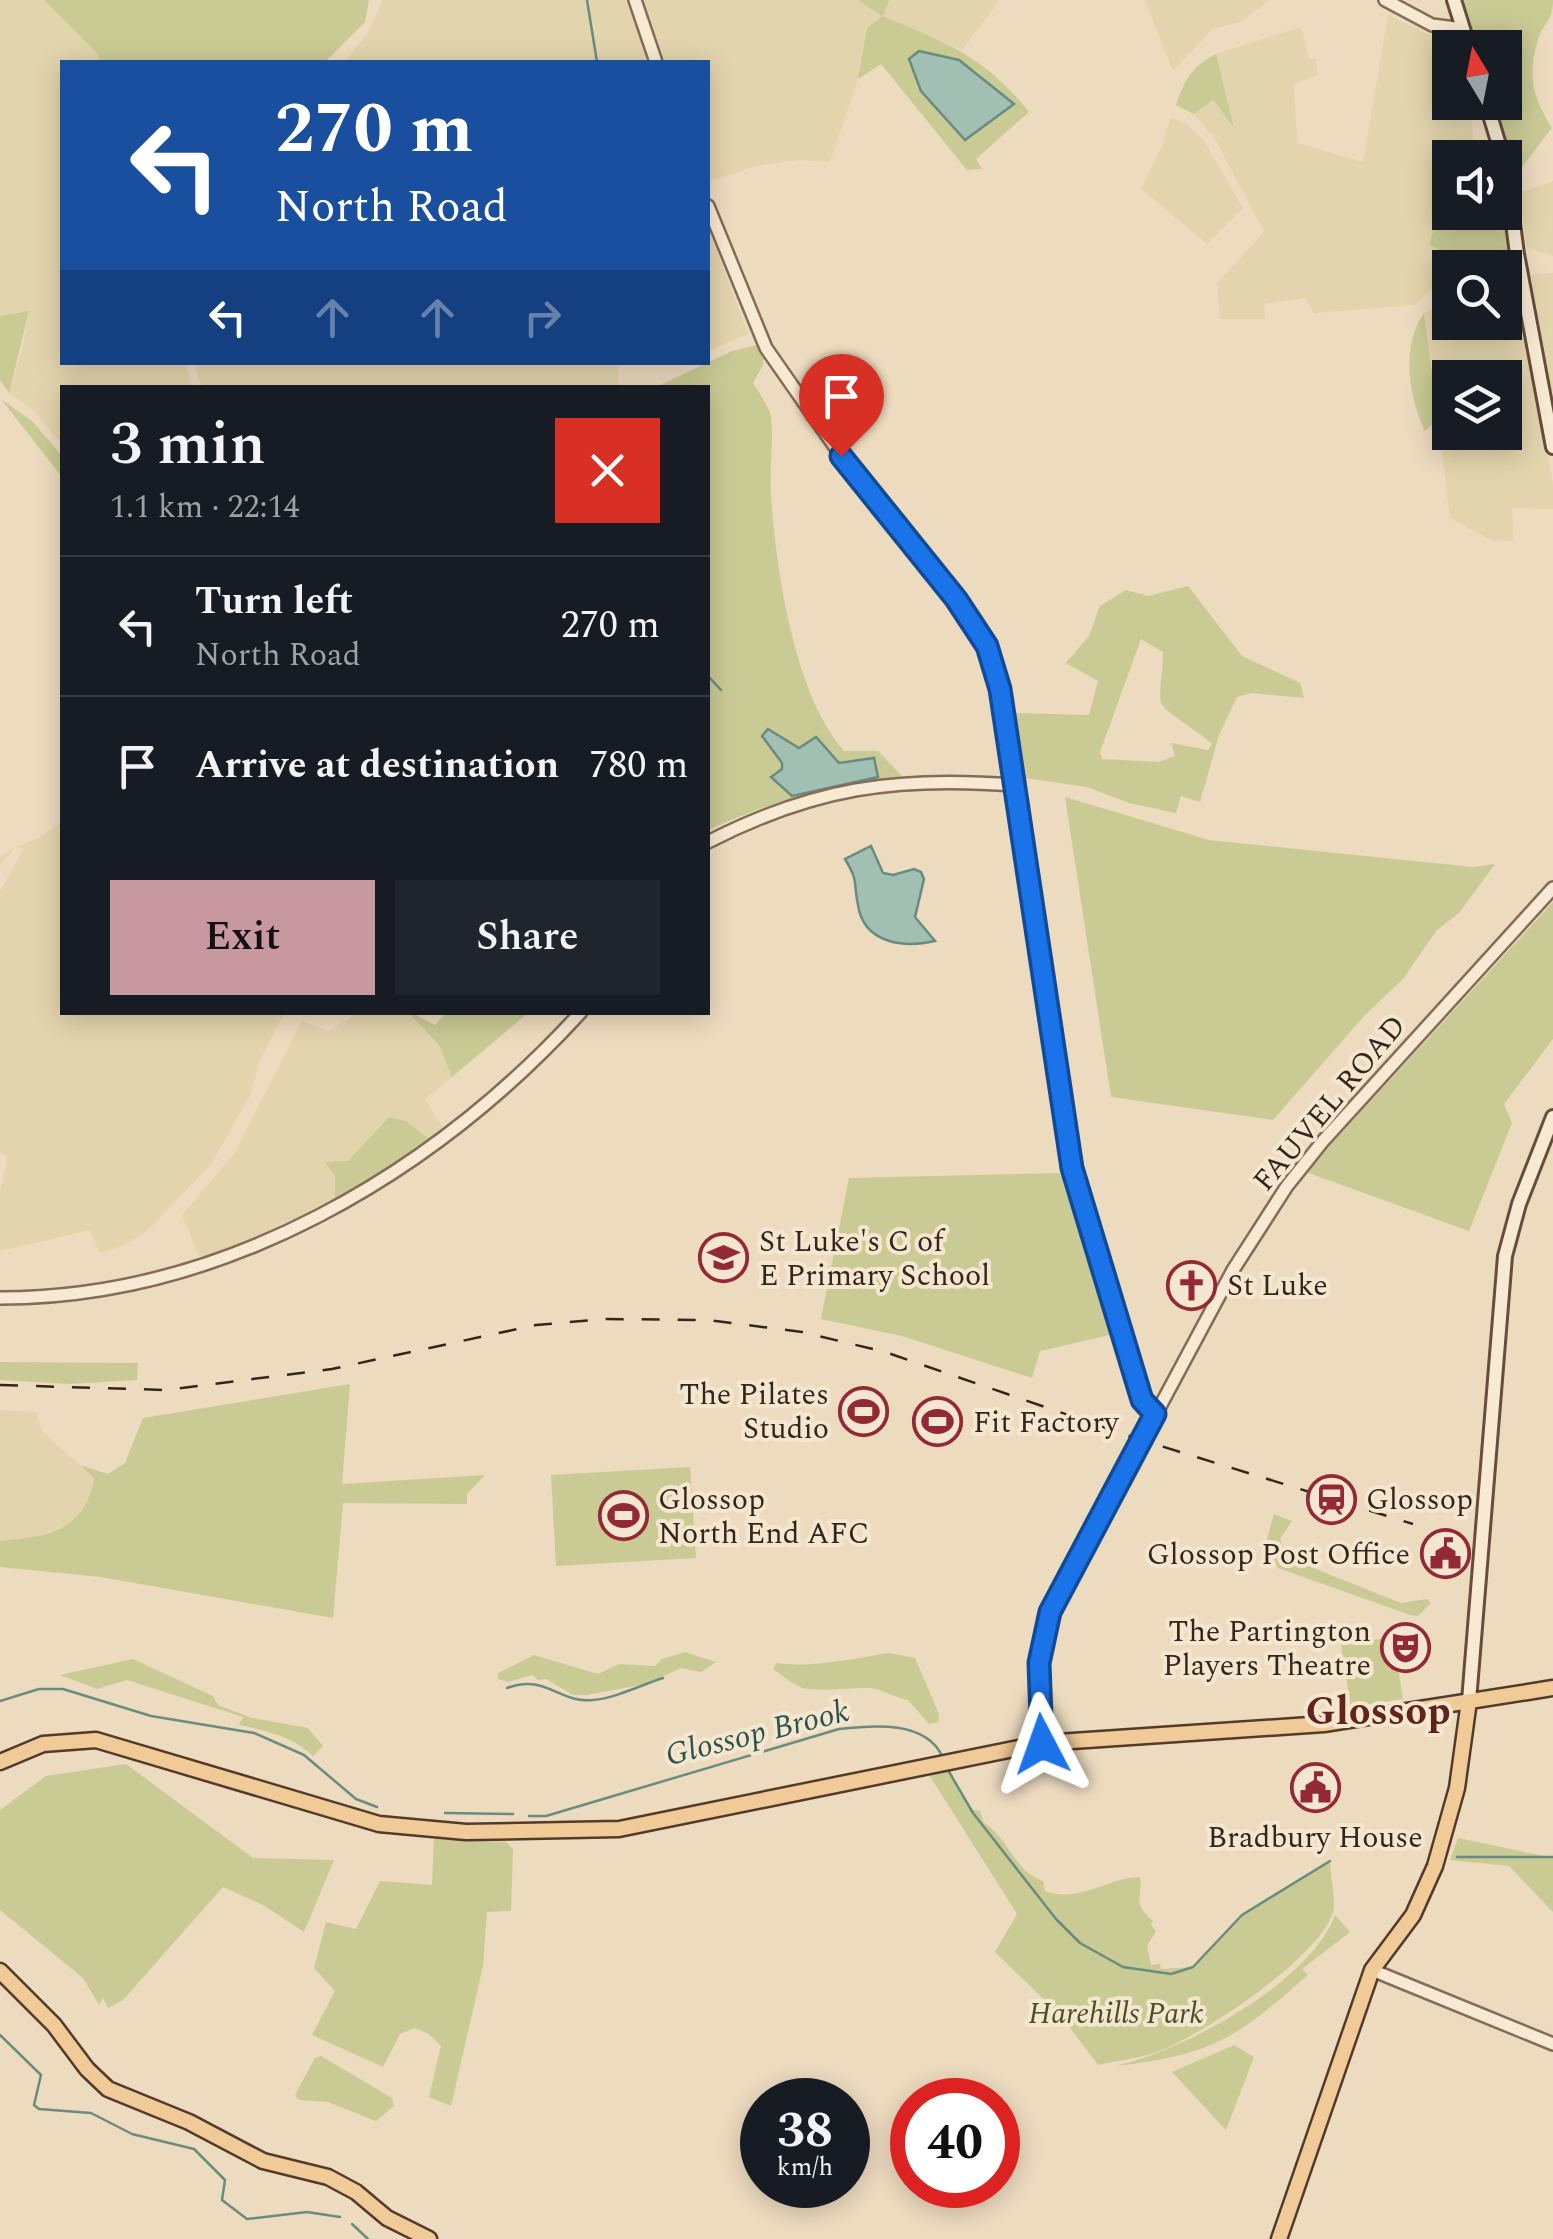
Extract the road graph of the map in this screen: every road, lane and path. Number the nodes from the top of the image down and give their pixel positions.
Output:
1 (635, 0) edge
2 (1385, 0) edge
3 (1454, 0) edge
4 (1462, 29) joint
5 (655, 60) edge
6 (710, 211) edge
7 (1514, 230) edge
8 (1553, 447) edge
9 (1014, 785) junction
10 (710, 841) edge
11 (1553, 888) edge
12 (578, 1015) edge
13 (1553, 1117) edge
14 (0, 1298) edge
15 (1155, 1414) junction
16 (1553, 1688) edge
17 (1469, 1701) junction
18 (1042, 1744) junction
19 (0, 1762) edge
20 (1372, 1970) junction
21 (0, 1971) edge
22 (1553, 2044) edge
23 (429, 2239) edge
24 (1279, 2239) edge

1 - 5 street
2 - 4 street
3 - 4 main road
6 - 9 street
7 - 8 main road
9 - 10 street
9 - 15 street
11 - 15 street, FAUVEL ROAD
12 - 14 street
13 - 17 main road
15 - 18 street, FAUVEL ROAD
16 - 17 main road
17 - 18 main road
17 - 20 main road
18 - 19 main road
20 - 22 street
20 - 24 main road
21 - 23 main road

